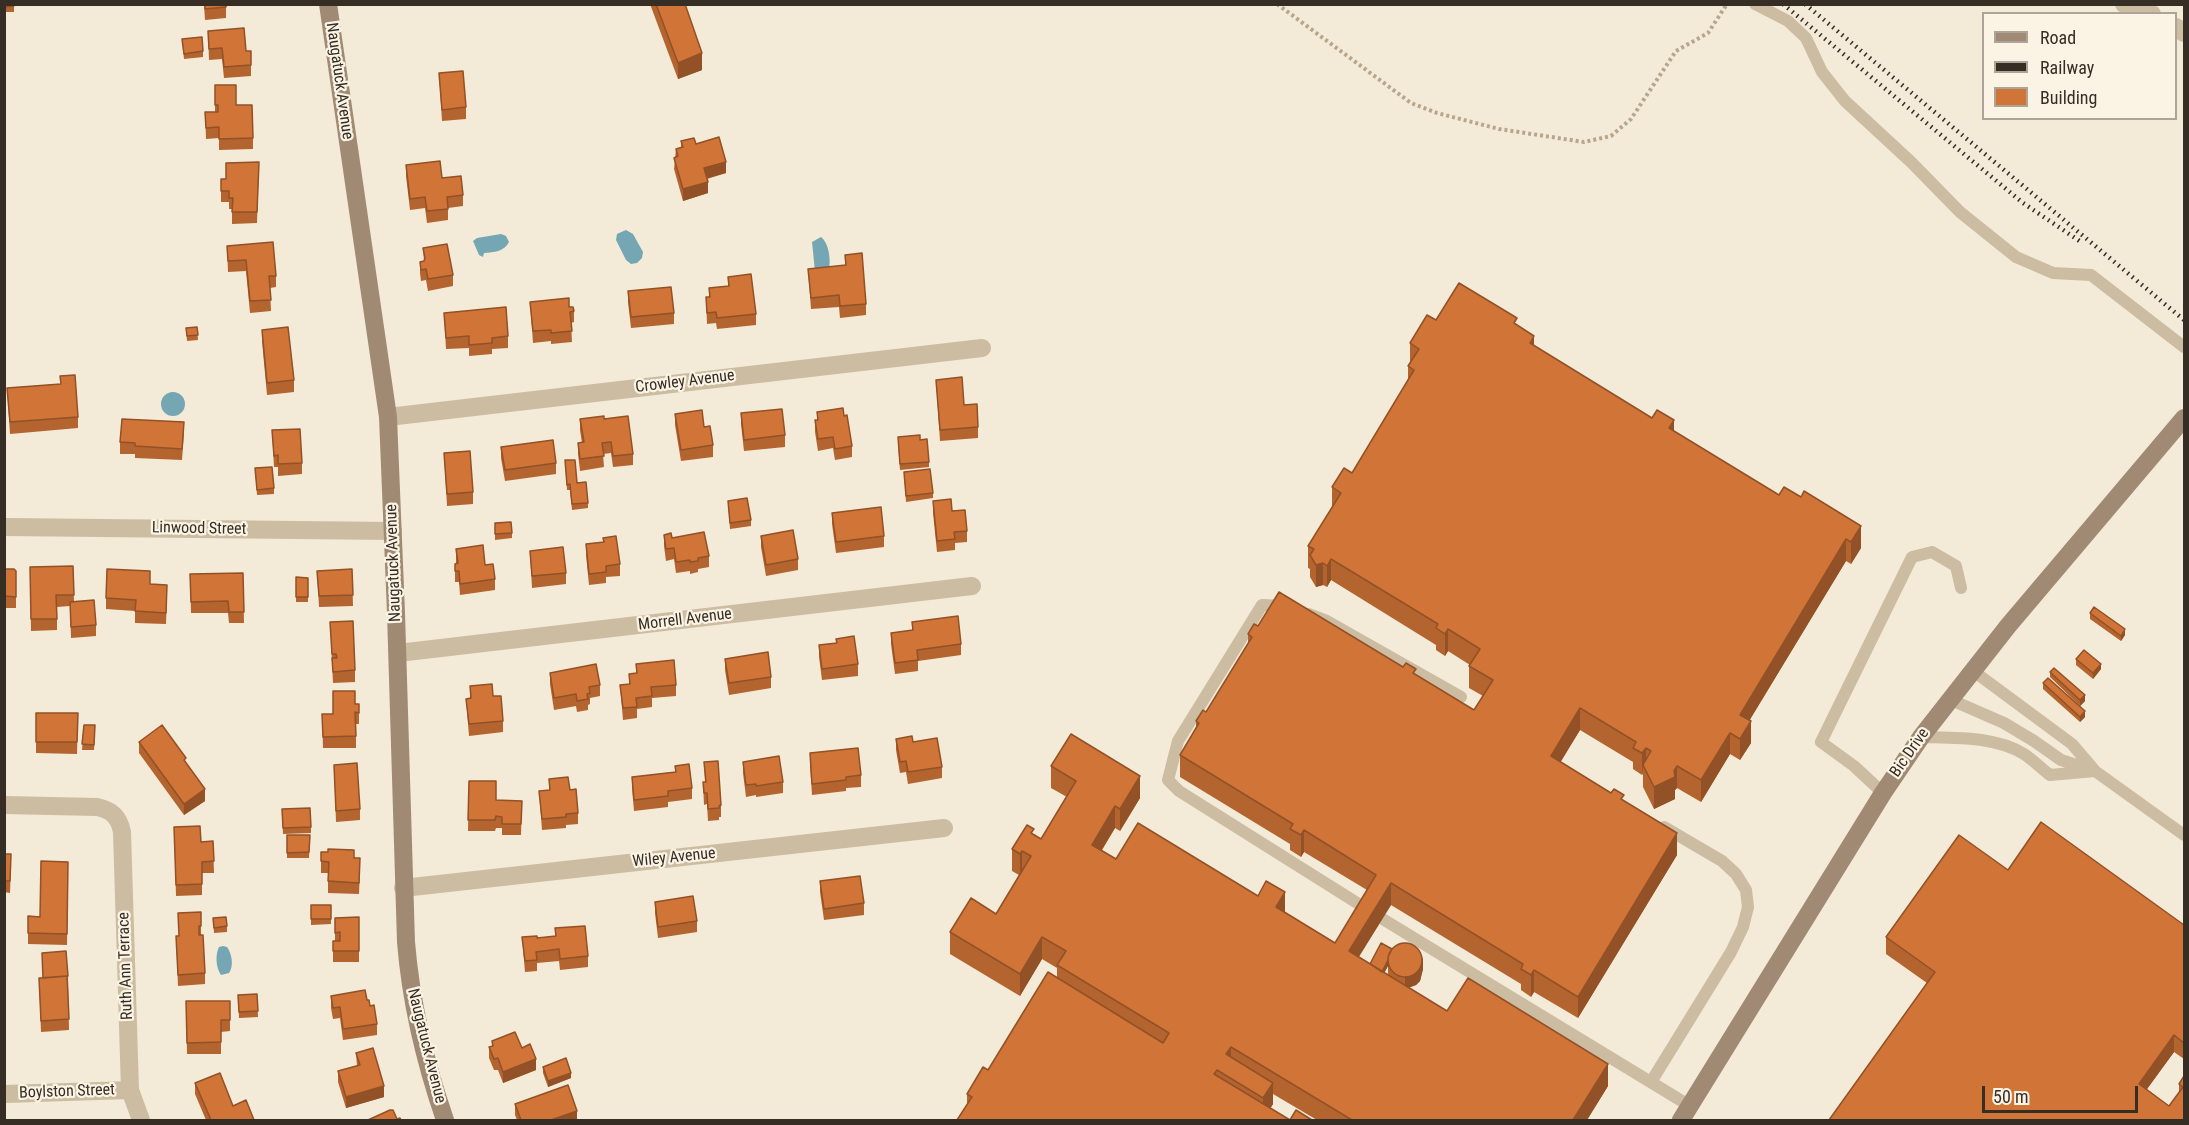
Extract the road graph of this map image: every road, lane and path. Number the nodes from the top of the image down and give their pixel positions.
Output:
1 (328, 4) edge
2 (1276, 4) edge
3 (1727, 4) edge
4 (1755, 4) edge
5 (2124, 4) edge
6 (2146, 12) edge
7 (2184, 347) edge
8 (982, 348) dead end
9 (387, 417) junction
10 (2184, 418) edge
11 (4, 527) edge
12 (393, 531) junction
13 (972, 586) dead end
14 (1961, 588) dead end
15 (398, 653) junction
16 (1972, 670) junction
17 (1461, 697) dead end
18 (1949, 699) junction
19 (1921, 737) junction
20 (2095, 771) junction
21 (1883, 793) junction
22 (4, 805) edge
23 (1664, 827) edge
24 (944, 828) dead end
25 (2184, 835) edge
26 (404, 888) junction
27 (1651, 1082) junction
28 (130, 1090) junction
29 (4, 1094) edge
30 (1686, 1113) edge
31 (141, 1120) edge
32 (446, 1120) edge

1 - 9 main road, Naugatuck Avenue
2 - 3 path
4 - 7 lane
5 - 6 street
8 - 9 street, Crowley Avenue
9 - 12 main road, Naugatuck Avenue
10 - 16 main road, Bic Drive
11 - 12 street, Linwood Street
12 - 15 main road, Naugatuck Avenue
13 - 15 street, Morrell Avenue
14 - 21 lane
15 - 26 main road, Naugatuck Avenue
16 - 18 main road, Bic Drive
16 - 20 lane
17 - 27 lane
18 - 19 main road, Bic Drive
18 - 20 lane
19 - 20 lane
19 - 21 main road, Bic Drive
20 - 25 lane
21 - 30 main road, Bic Drive
22 - 28 street, Ruth Ann Terrace
23 - 27 lane
24 - 26 street, Wiley Avenue
26 - 32 main road, Naugatuck Avenue
27 - 30 lane
28 - 29 street, Boylston Street
28 - 31 street, Ruth Ann Terrace

